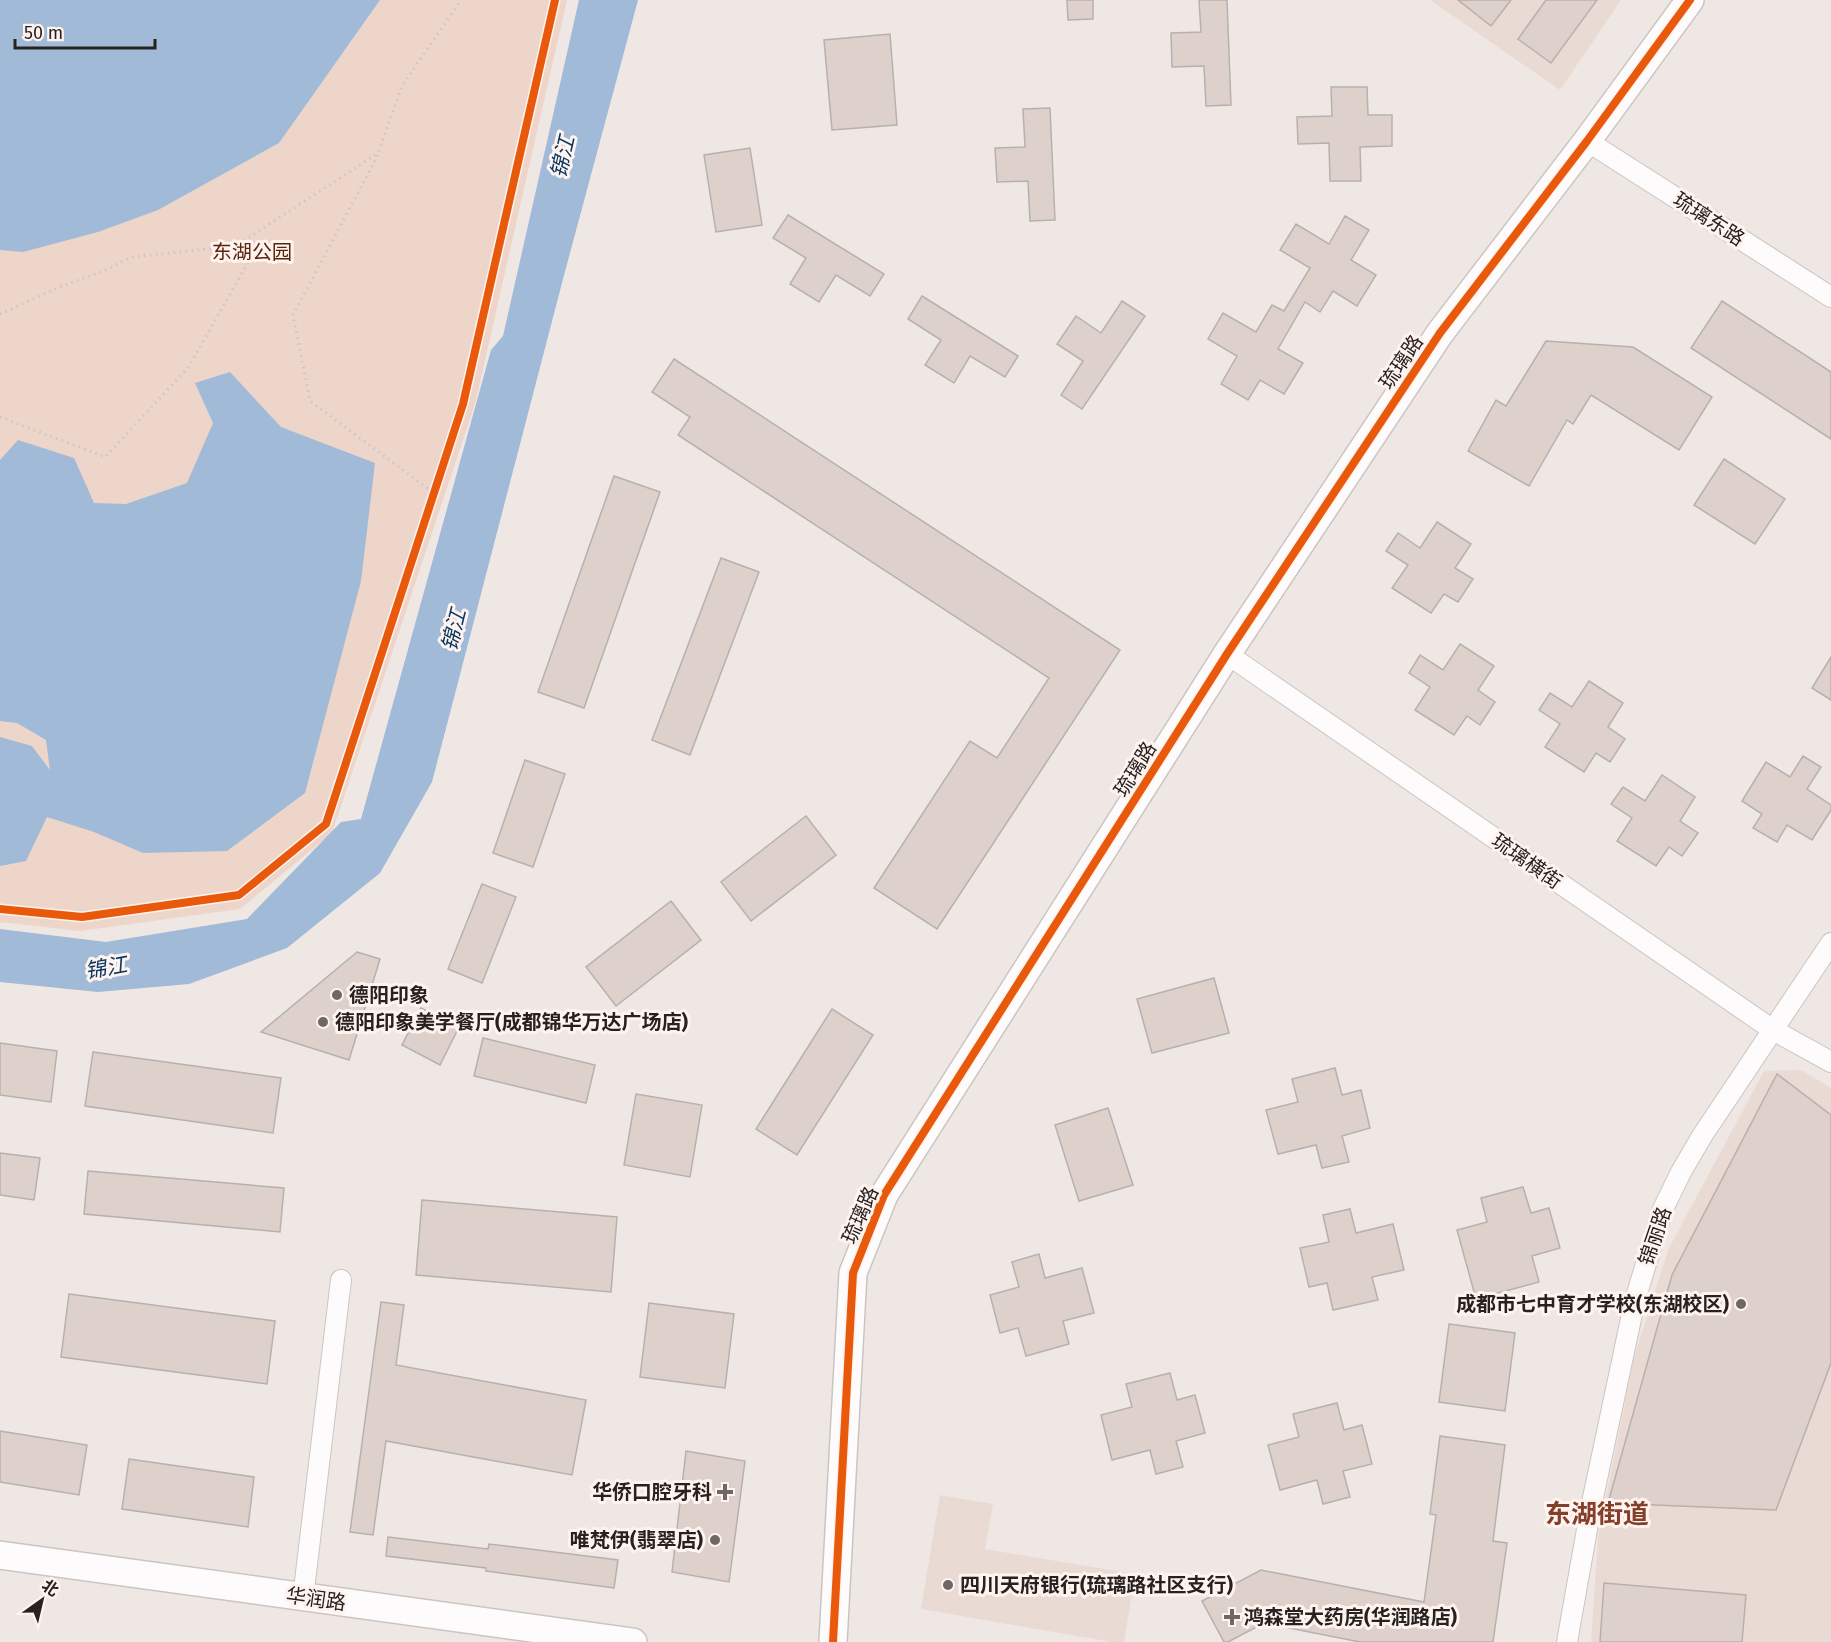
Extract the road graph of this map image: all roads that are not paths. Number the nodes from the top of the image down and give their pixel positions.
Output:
1 (1690, 0) edge
2 (1587, 141) junction
3 (1831, 297) edge
4 (1227, 654) junction
5 (1831, 943) edge
6 (1773, 1030) junction
7 (1831, 1062) edge
8 (341, 1280) dead end
9 (0, 1555) edge
10 (303, 1598) junction
11 (633, 1642) edge
12 (833, 1642) edge
13 (1567, 1642) edge

1 - 2 street, 琉璃路
2 - 3 street, 琉璃东路
2 - 4 street, 琉璃路
4 - 6 street, 琉璃横街
4 - 12 street, 琉璃路
5 - 6 street, 锦丽路
6 - 7 street, 琉璃横街
6 - 13 street, 锦丽路
8 - 10 street
9 - 10 street, 华润路
10 - 11 street, 华润路

